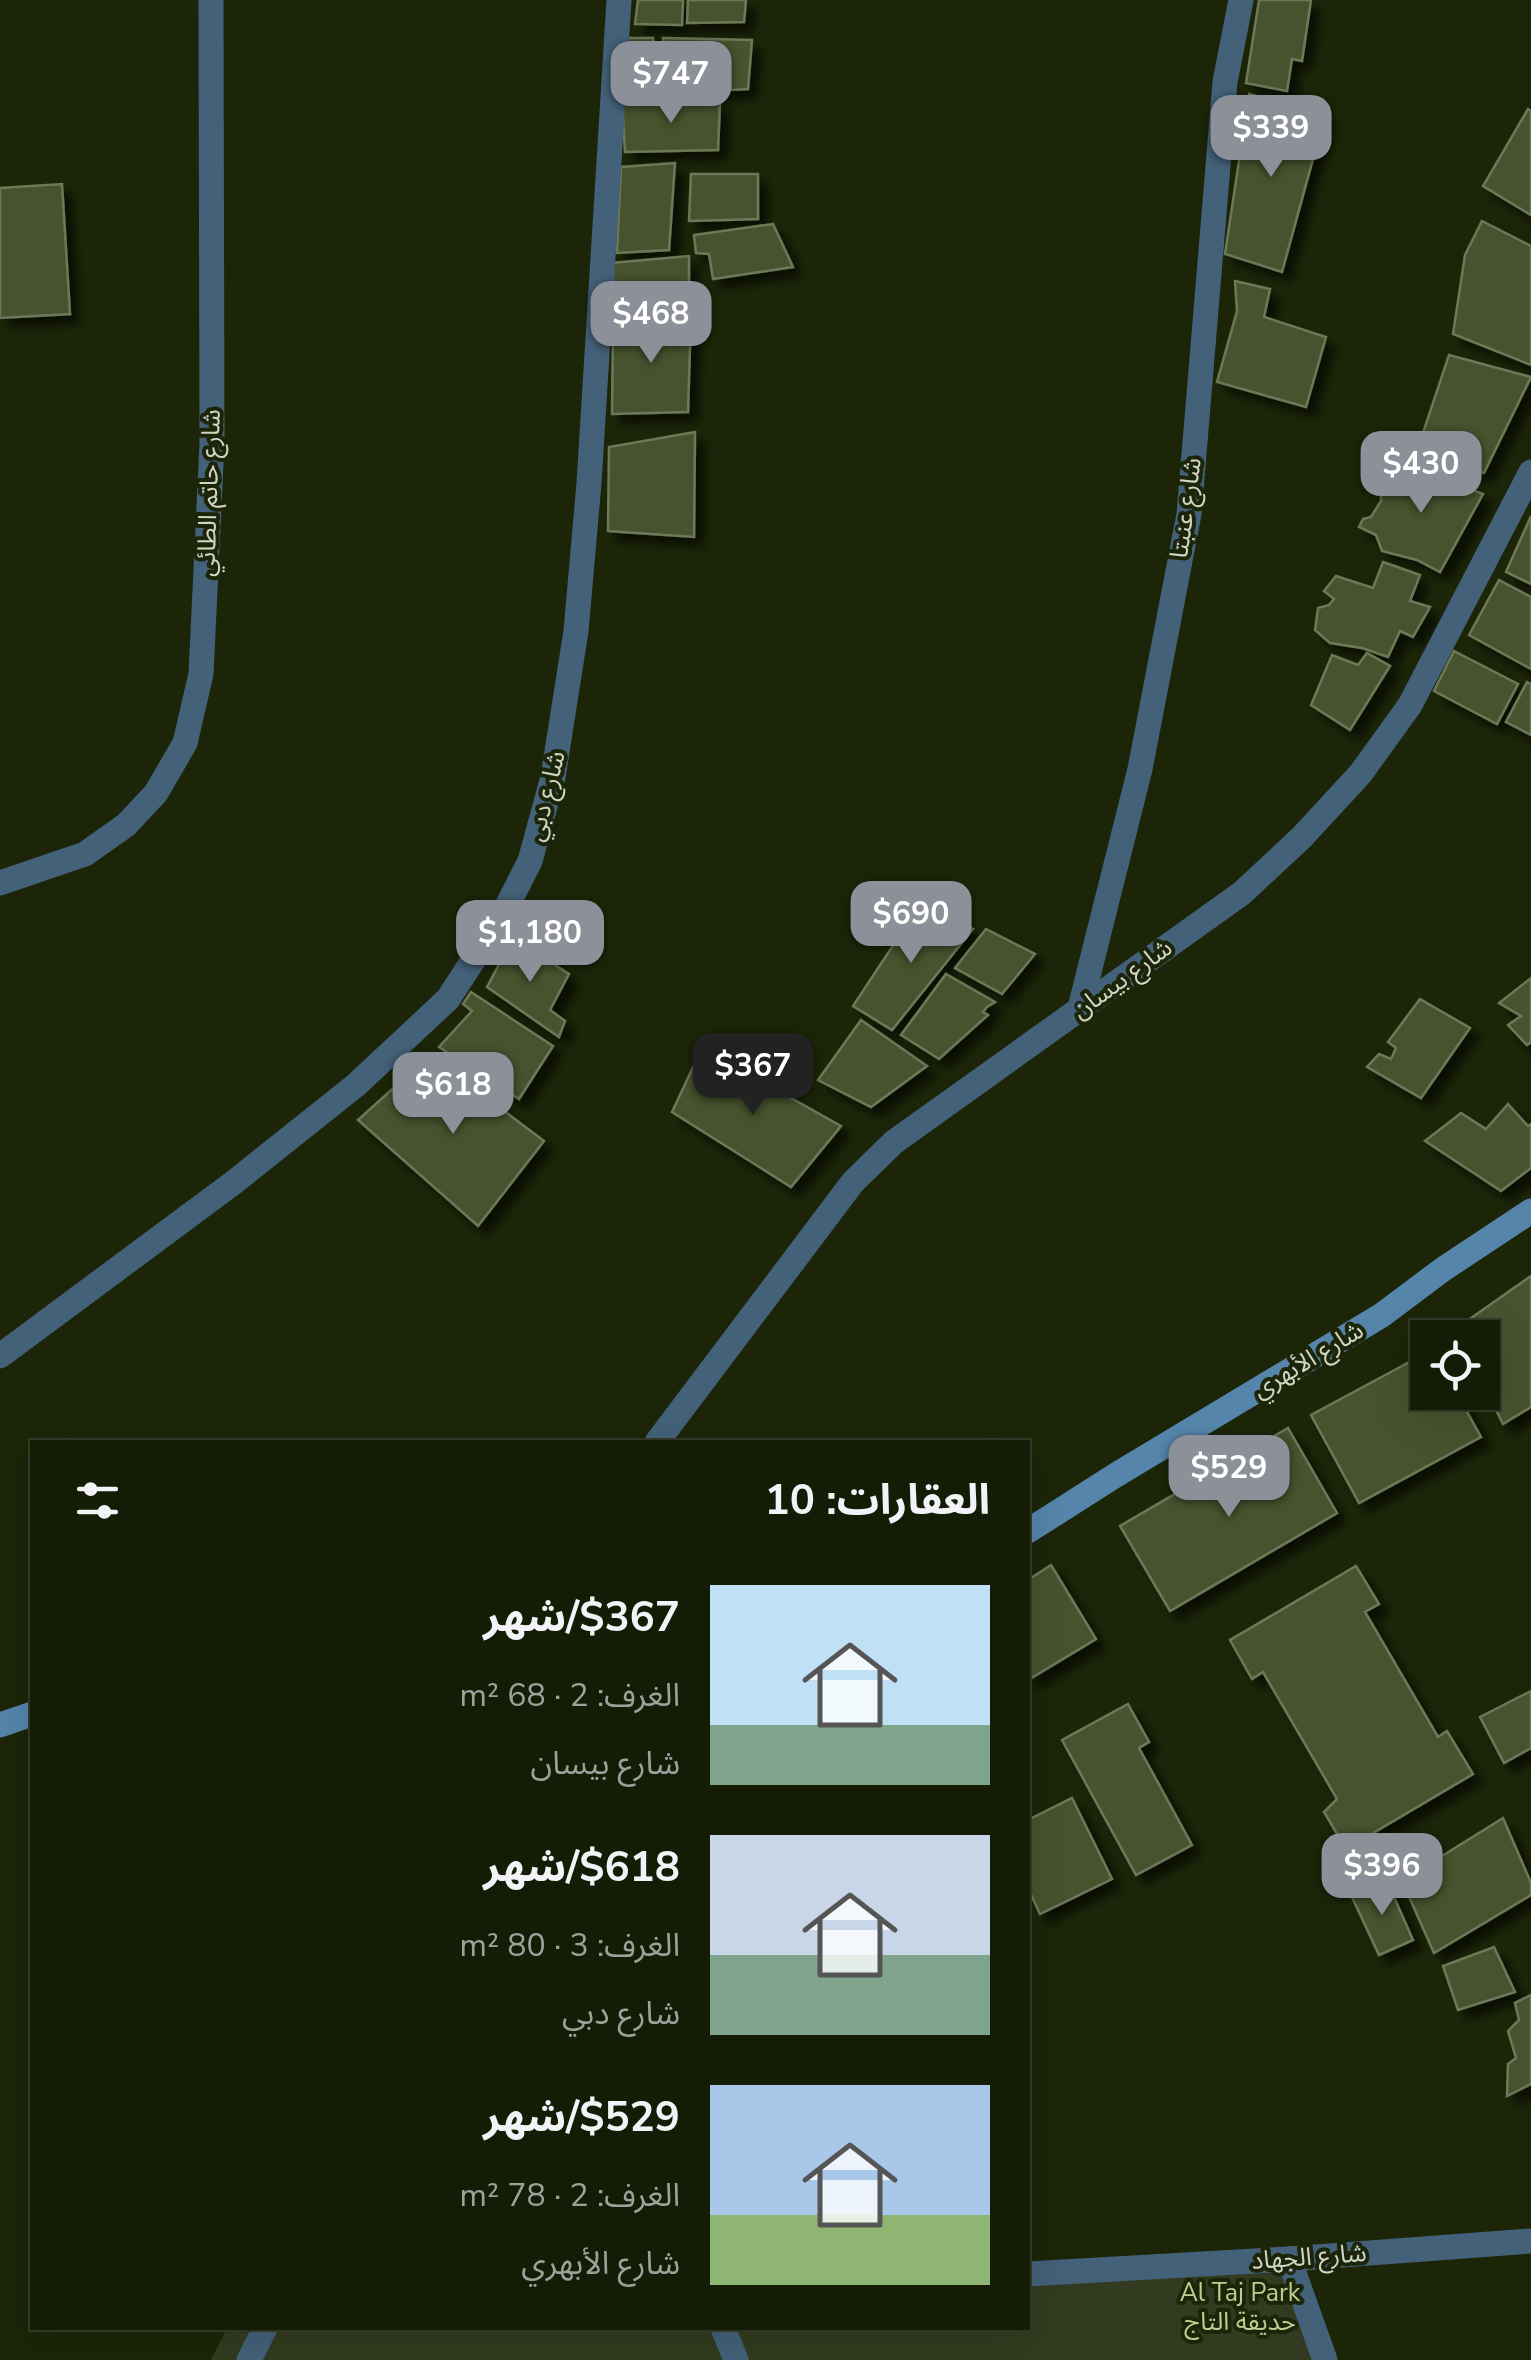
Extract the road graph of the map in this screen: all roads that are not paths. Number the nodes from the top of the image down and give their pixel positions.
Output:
1 (211, 0) edge
2 (619, 0) edge
3 (1241, 0) edge
4 (1531, 472) edge
5 (0, 883) edge
6 (1080, 1008) junction
7 (1531, 1211) edge
8 (0, 1356) edge
9 (659, 1440) edge
10 (1030, 1530) edge
11 (30, 1715) edge
12 (0, 1725) edge
13 (1531, 2241) edge
14 (1289, 2259) junction
15 (1030, 2274) edge
16 (263, 2330) edge
17 (724, 2330) edge
18 (248, 2360) edge
19 (736, 2360) edge
20 (1325, 2360) edge

1 - 5 street, شارع حاتم الطائي
2 - 8 street, شارع دبي
3 - 6 street, شارع عنبتا
4 - 6 street, شارع بيسان
6 - 9 street, شارع بيسان
7 - 10 street, شارع الأبهري
11 - 12 street
13 - 14 street, شارع الجهاد
14 - 15 street, شارع الجهاد
14 - 20 street
16 - 18 street
17 - 19 street

